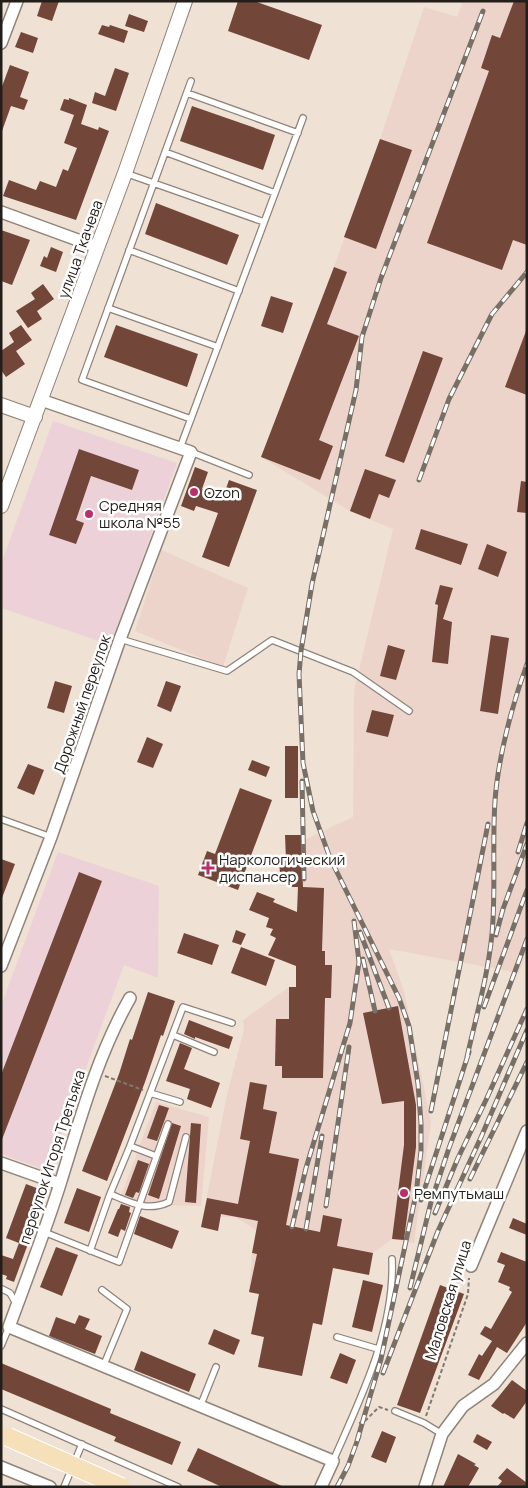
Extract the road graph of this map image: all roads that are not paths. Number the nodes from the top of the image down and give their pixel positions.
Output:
1 (17, 1) edge
2 (185, 1) edge
3 (1, 43) edge
4 (191, 81) dead end
5 (187, 93) junction
6 (303, 118) dead end
7 (298, 133) junction
8 (165, 152) junction
9 (125, 172) junction
10 (154, 183) junction
11 (275, 193) junction
12 (1, 212) edge
13 (264, 222) junction
14 (97, 247) junction
15 (129, 250) junction
16 (239, 291) junction
17 (108, 308) junction
18 (218, 346) junction
19 (41, 400) junction
20 (1, 405) edge
21 (35, 417) junction
22 (191, 420) junction
23 (185, 450) junction
24 (249, 474) dead end
25 (1, 506) edge
26 (120, 639) junction
27 (409, 711) dead end
28 (1, 819) edge
29 (52, 837) junction
30 (1, 966) edge
31 (130, 998) dead end
32 (232, 1023) dead end
33 (172, 1035) junction
34 (214, 1052) dead end
35 (150, 1093) junction
36 (180, 1102) dead end
37 (168, 1124) dead end
38 (527, 1131) edge
39 (186, 1137) dead end
40 (130, 1146) junction
41 (156, 1156) junction
42 (1, 1162) edge
43 (60, 1184) junction
44 (110, 1194) junction
45 (139, 1205) junction
46 (44, 1232) junction
47 (90, 1251) junction
48 (392, 1259) dead end
49 (470, 1266) road end
50 (2, 1289) edge
51 (102, 1290) dead end
52 (17, 1305) junction
53 (9, 1327) junction
54 (337, 1337) dead end
55 (527, 1343) edge
56 (1, 1346) edge
57 (378, 1349) junction
58 (103, 1367) junction
59 (216, 1367) dead end
60 (200, 1406) junction
61 (1, 1408) edge
62 (395, 1411) road end
63 (442, 1434) junction
64 (8, 1437) dead end
65 (82, 1444) junction
66 (333, 1461) junction
67 (1, 1467) edge
68 (50, 1487) edge
69 (64, 1487) edge
70 (121, 1487) edge
71 (178, 1487) edge
72 (321, 1487) edge
73 (425, 1487) edge

1 - 3 street
2 - 9 street, улица Ткачева
4 - 5 lane
5 - 7 lane
5 - 8 lane
6 - 7 lane
7 - 11 lane
8 - 10 lane
8 - 11 lane
9 - 10 lane
9 - 14 street, улица Ткачева
10 - 13 lane
10 - 15 lane
11 - 13 lane
12 - 14 street
13 - 16 lane
14 - 19 street, улица Ткачева
15 - 16 lane
15 - 17 lane
16 - 18 lane
17 - 18 lane
17 - 22 lane
18 - 22 lane
19 - 21 street, улица Ткачева
19 - 23 street
20 - 21 street
21 - 25 street, улица Ткачева
22 - 23 lane
23 - 24 lane
23 - 26 street, Дорожный переулок
26 - 27 lane
26 - 29 street, Дорожный переулок
28 - 29 lane
29 - 30 street, Дорожный переулок
31 - 43 street, переулок Игоря Третьяка
32 - 33 lane
33 - 34 lane
33 - 35 lane
35 - 36 lane
35 - 40 lane
37 - 41 lane
38 - 49 street, Маловская улица
39 - 45 lane
40 - 41 lane
40 - 44 lane
41 - 45 lane
42 - 43 street
43 - 46 street, переулок Игоря Третьяка
44 - 45 lane
44 - 47 lane
45 - 47 lane
46 - 47 lane
46 - 52 street, переулок Игоря Третьяка
48 - 57 lane
50 - 52 lane
51 - 58 lane
52 - 53 street, переулок Игоря Третьяка
53 - 56 lane
53 - 58 street
54 - 57 lane
55 - 63 street
57 - 66 lane
58 - 60 street
59 - 60 lane
60 - 66 street
61 - 65 lane
62 - 63 lane
63 - 73 street
64 - 70 main road, bridge
65 - 69 lane
65 - 71 lane
66 - 72 street
67 - 68 street

